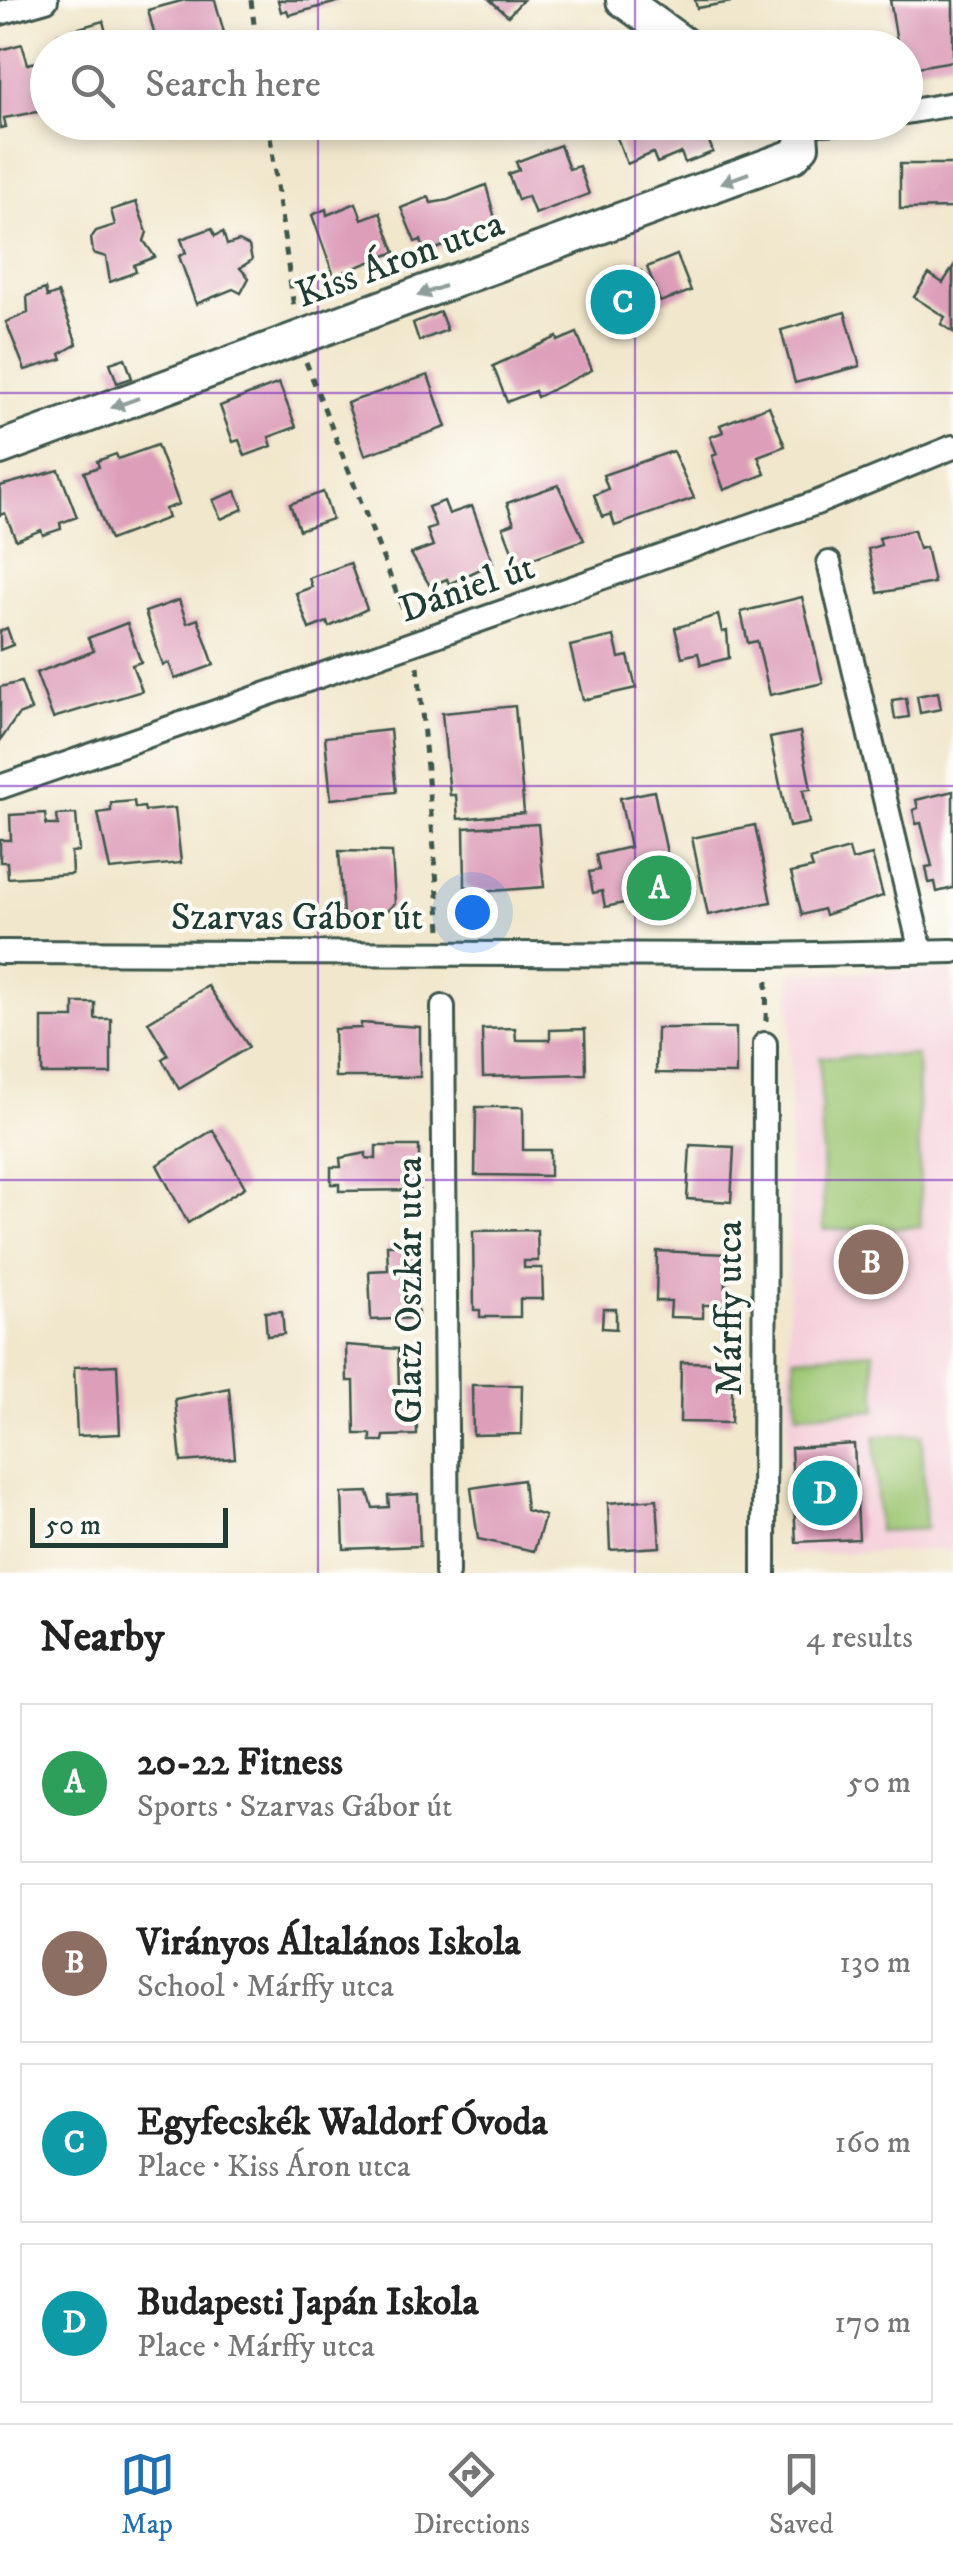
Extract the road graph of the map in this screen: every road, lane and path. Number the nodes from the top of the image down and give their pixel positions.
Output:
1 (46, 0) edge
2 (251, 0) edge
3 (623, 0) edge
4 (0, 13) edge
5 (255, 30) edge
6 (664, 30) edge
7 (953, 104) edge
8 (923, 109) edge
9 (270, 140) edge
10 (801, 140) edge
11 (298, 341) junction
12 (316, 387) dead end
13 (953, 447) edge
14 (0, 448) edge
15 (828, 563) dead end
16 (417, 644) junction
17 (420, 686) dead end
18 (0, 786) edge
19 (921, 951) junction
20 (953, 951) edge
21 (0, 952) edge
22 (443, 954) junction
23 (767, 955) junction
24 (444, 1007) dead end
25 (766, 1044) joint
26 (447, 1573) edge
27 (764, 1573) edge

1 - 4 street
2 - 5 path
3 - 6 street
7 - 8 street
9 - 11 path
10 -> 11 street, Kiss Áron utca
11 -> 14 street, Kiss Áron utca
12 - 16 path
13 - 16 street, Dániel út
15 - 19 street
16 - 18 street, Dániel út
17 - 22 path
19 - 20 street, Szarvas Gábor út
19 - 23 street, Szarvas Gábor út
21 - 22 street, Szarvas Gábor út
22 - 23 street, Szarvas Gábor út
23 - 25 path
24 - 26 street, Glatz Oszkár utca
25 - 27 street, Márffy utca

